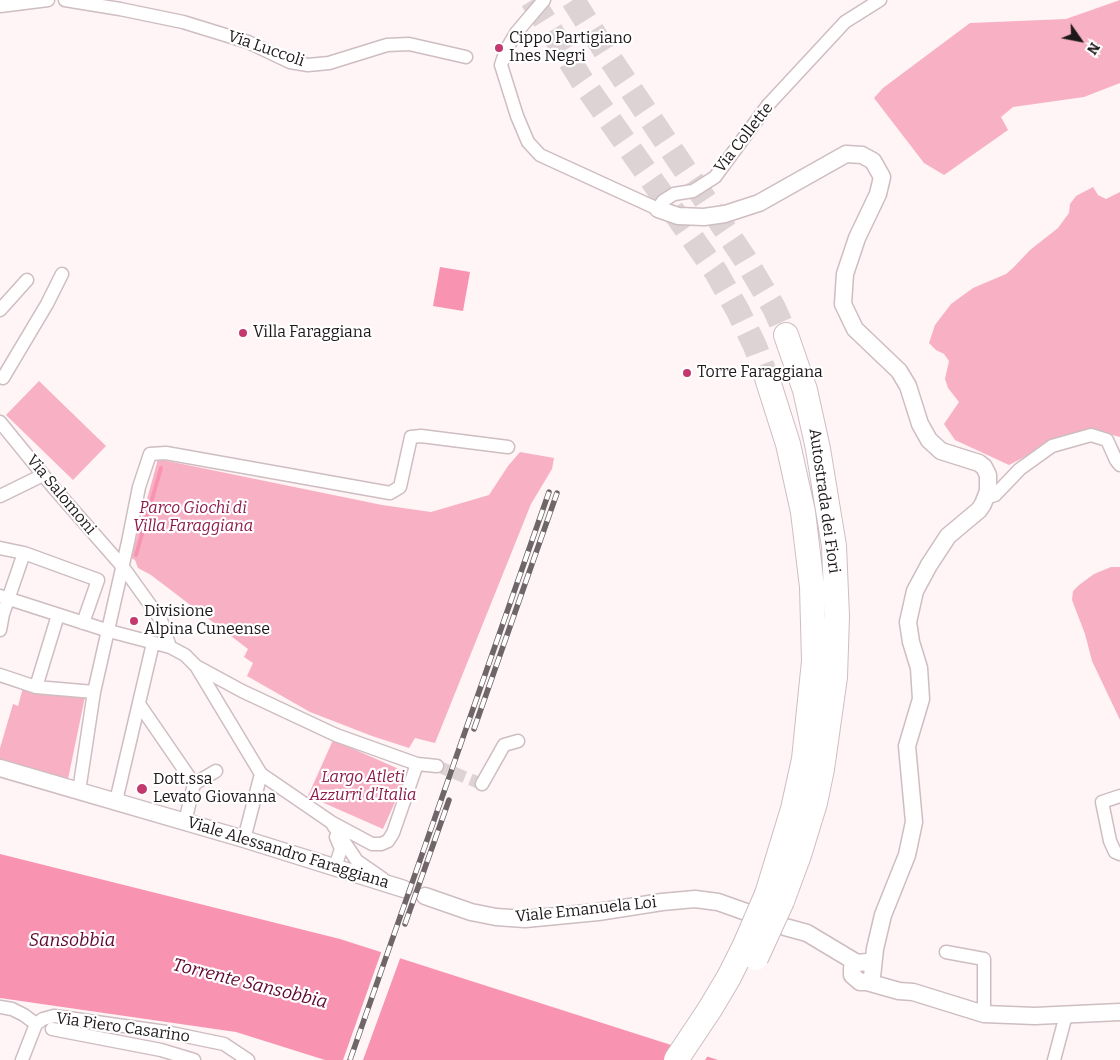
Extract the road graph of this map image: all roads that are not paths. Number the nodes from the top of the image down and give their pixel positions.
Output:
1 (48, 0) edge
2 (65, 0) edge
3 (544, 0) edge
4 (880, 0) edge
5 (0, 6) edge
6 (466, 57) dead end
7 (658, 209) junction
8 (62, 274) dead end
9 (27, 280) dead end
10 (0, 310) edge
11 (786, 335) tunnel mouth
12 (3, 378) dead end
13 (767, 378) tunnel mouth
14 (0, 422) edge
15 (508, 447) dead end
16 (1120, 465) edge
17 (43, 475) junction
18 (0, 496) edge
19 (986, 498) junction
20 (0, 548) edge
21 (24, 553) junction
22 (124, 561) junction
23 (4, 598) edge
24 (58, 615) junction
25 (83, 623) junction
26 (0, 630) edge
27 (109, 631) junction
28 (153, 643) junction
29 (170, 647) junction
30 (196, 666) junction
31 (0, 675) edge
32 (36, 687) junction
33 (94, 692) junction
34 (139, 704) junction
35 (153, 724) junction
36 (133, 730) junction
37 (518, 741) dead end
38 (417, 764) junction
39 (437, 766) tunnel mouth
40 (0, 768) edge
41 (216, 770) dead end
42 (261, 774) junction
43 (194, 784) junction
44 (482, 784) dead end
45 (79, 791) junction
46 (1120, 796) edge
47 (116, 802) junction
48 (185, 822) junction
49 (331, 822) junction
50 (244, 839) junction
51 (348, 848) junction
52 (1120, 854) edge
53 (339, 869) junction
54 (398, 887) joint
55 (425, 896) dead end
56 (775, 897) junction
57 (749, 913) dead end
58 (789, 928) dead end
59 (946, 952) dead end
60 (863, 969) junction
61 (0, 1007) edge
62 (1120, 1012) edge
63 (984, 1014) junction
64 (1066, 1015) junction
65 (36, 1024) junction
66 (52, 1029) dead end
67 (166, 1032) junction
68 (160, 1055) edge
69 (22, 1060) edge
70 (194, 1060) edge
71 (248, 1060) edge
72 (676, 1060) edge
73 (694, 1060) edge
74 (1054, 1060) edge

1 - 5 street
2 - 6 street, Via Luccoli
3 - 7 street
4 - 7 street, Via Collette
7 - 19 street
8 - 12 street
9 - 10 street
11 - 56 highway, Autostrada dei Fiori
13 - 56 highway, Autostrada dei Fiori
14 - 17 street, Via Salomoni
15 - 22 street
16 - 19 street
17 - 18 street
17 - 22 street, Via Salomoni
19 - 60 street
20 - 21 street
21 - 23 street
21 - 25 street
22 - 27 street
22 - 29 street, Via Salomoni
23 - 24 street
23 - 26 street
24 - 25 street
24 - 32 street
25 - 27 street
27 - 28 street
27 - 33 street
28 - 29 street
28 - 34 street
29 - 30 street
30 - 38 street
30 - 42 street
31 - 32 street
32 - 33 street
33 - 45 street
34 - 35 street
34 - 36 street
35 - 36 street
35 - 43 street
36 - 47 street
37 - 44 street
38 - 39 street
38 - 49 street
40 - 45 street, Viale Alessandro Faraggiana
41 - 43 street
42 - 49 street
42 - 50 street
43 - 48 street
45 - 47 street, Viale Alessandro Faraggiana
46 - 52 street
47 - 48 street, Viale Alessandro Faraggiana
48 - 50 street, Viale Alessandro Faraggiana
49 - 51 street
49 - 53 street
50 - 53 street, Viale Alessandro Faraggiana
51 - 53 street
51 - 54 street
53 - 54 street, Viale Alessandro Faraggiana
55 - 57 street, Viale Emanuela Loi
56 - 72 highway, Autostrada dei Fiori, bridge
56 - 73 highway, Autostrada dei Fiori, bridge
58 - 60 street
59 - 63 street
60 - 63 street
61 - 65 street, Via Piero Casarino
62 - 64 street
63 - 64 street
64 - 74 street
65 - 67 street, Via Piero Casarino
65 - 69 street
66 - 68 street, Via Piero Casarino
67 - 68 street
67 - 71 street, Via Piero Casarino
68 - 70 street, Via Piero Casarino

